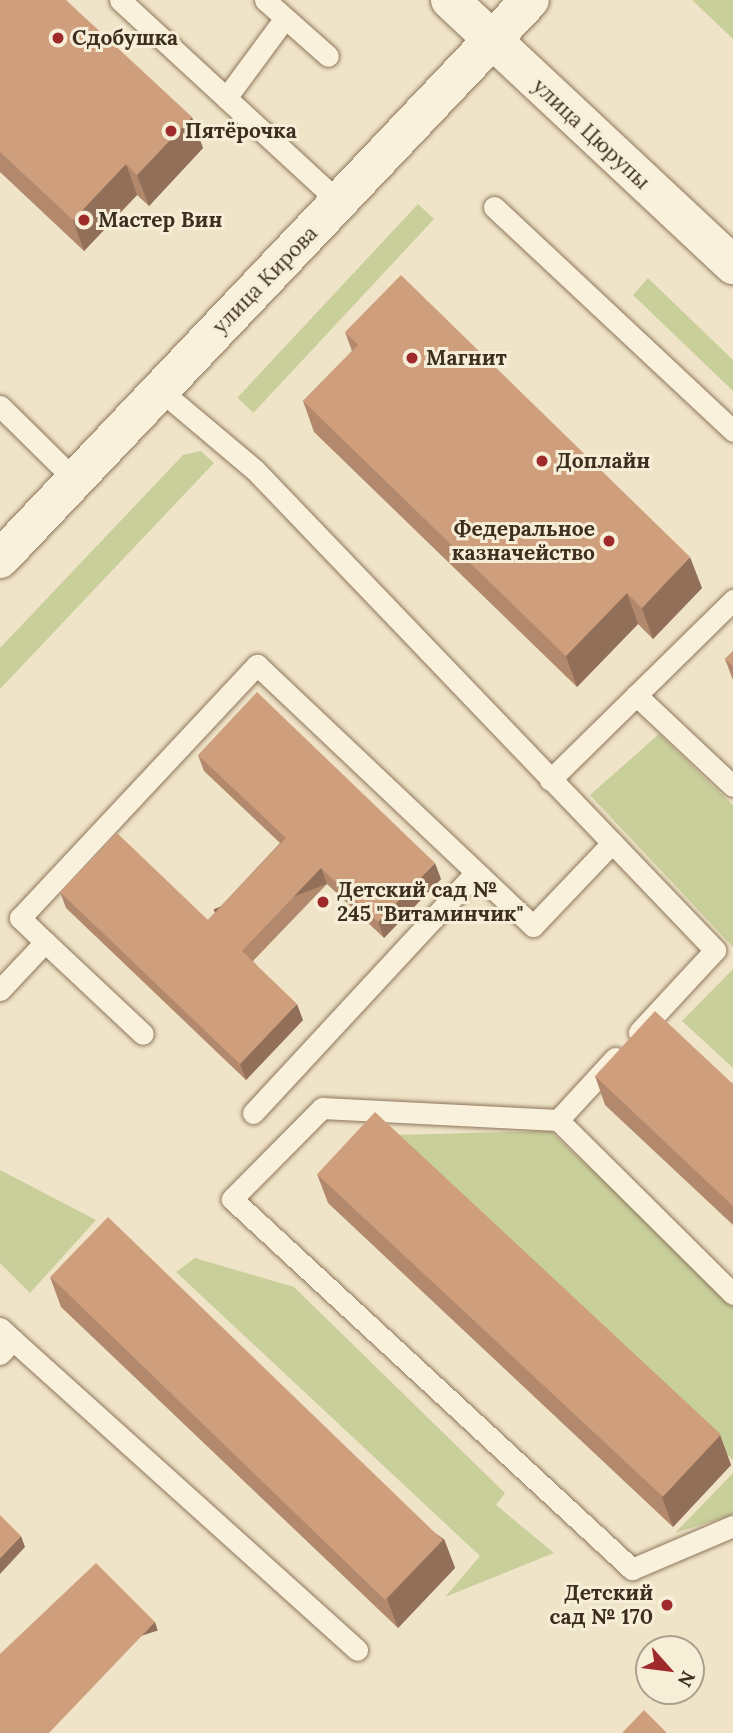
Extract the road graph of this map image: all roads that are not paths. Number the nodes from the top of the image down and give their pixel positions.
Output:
1 (120, 0) edge
2 (265, 0) edge
3 (450, 0) edge
4 (530, 0) edge
5 (285, 18) junction
6 (493, 41) junction
7 (328, 56) dead end
8 (226, 98) junction
9 (339, 202) junction
10 (494, 207) dead end
11 (733, 265) edge
12 (160, 390) junction
13 (0, 406) edge
14 (733, 431) edge
15 (75, 480) junction
16 (0, 559) edge
17 (733, 600) edge
18 (636, 695) junction
19 (550, 780) junction
20 (733, 786) edge
21 (612, 843) junction
22 (476, 872) junction
23 (45, 942) junction
24 (0, 989) edge
25 (144, 1034) dead end
26 (253, 1112) dead end
27 (558, 1120) junction
28 (733, 1294) edge
29 (4, 1341) edge
30 (733, 1526) edge
31 (357, 1650) dead end

1 - 8 lane
2 - 5 lane
3 - 6 street, улица Цюрупы
4 - 6 street, улица Кирова
5 - 7 lane
5 - 8 lane
6 - 9 street, улица Кирова
6 - 11 street, улица Цюрупы
8 - 9 lane
9 - 12 street, улица Кирова
10 - 14 lane
12 - 15 street, улица Кирова
12 - 19 lane
13 - 15 lane
15 - 16 street, улица Кирова
17 - 18 lane
18 - 19 lane
18 - 20 lane
19 - 21 lane
21 - 22 lane
21 - 27 lane
22 - 23 lane
22 - 26 lane
23 - 24 lane
23 - 25 lane
27 - 28 lane
27 - 30 lane
29 - 31 lane

